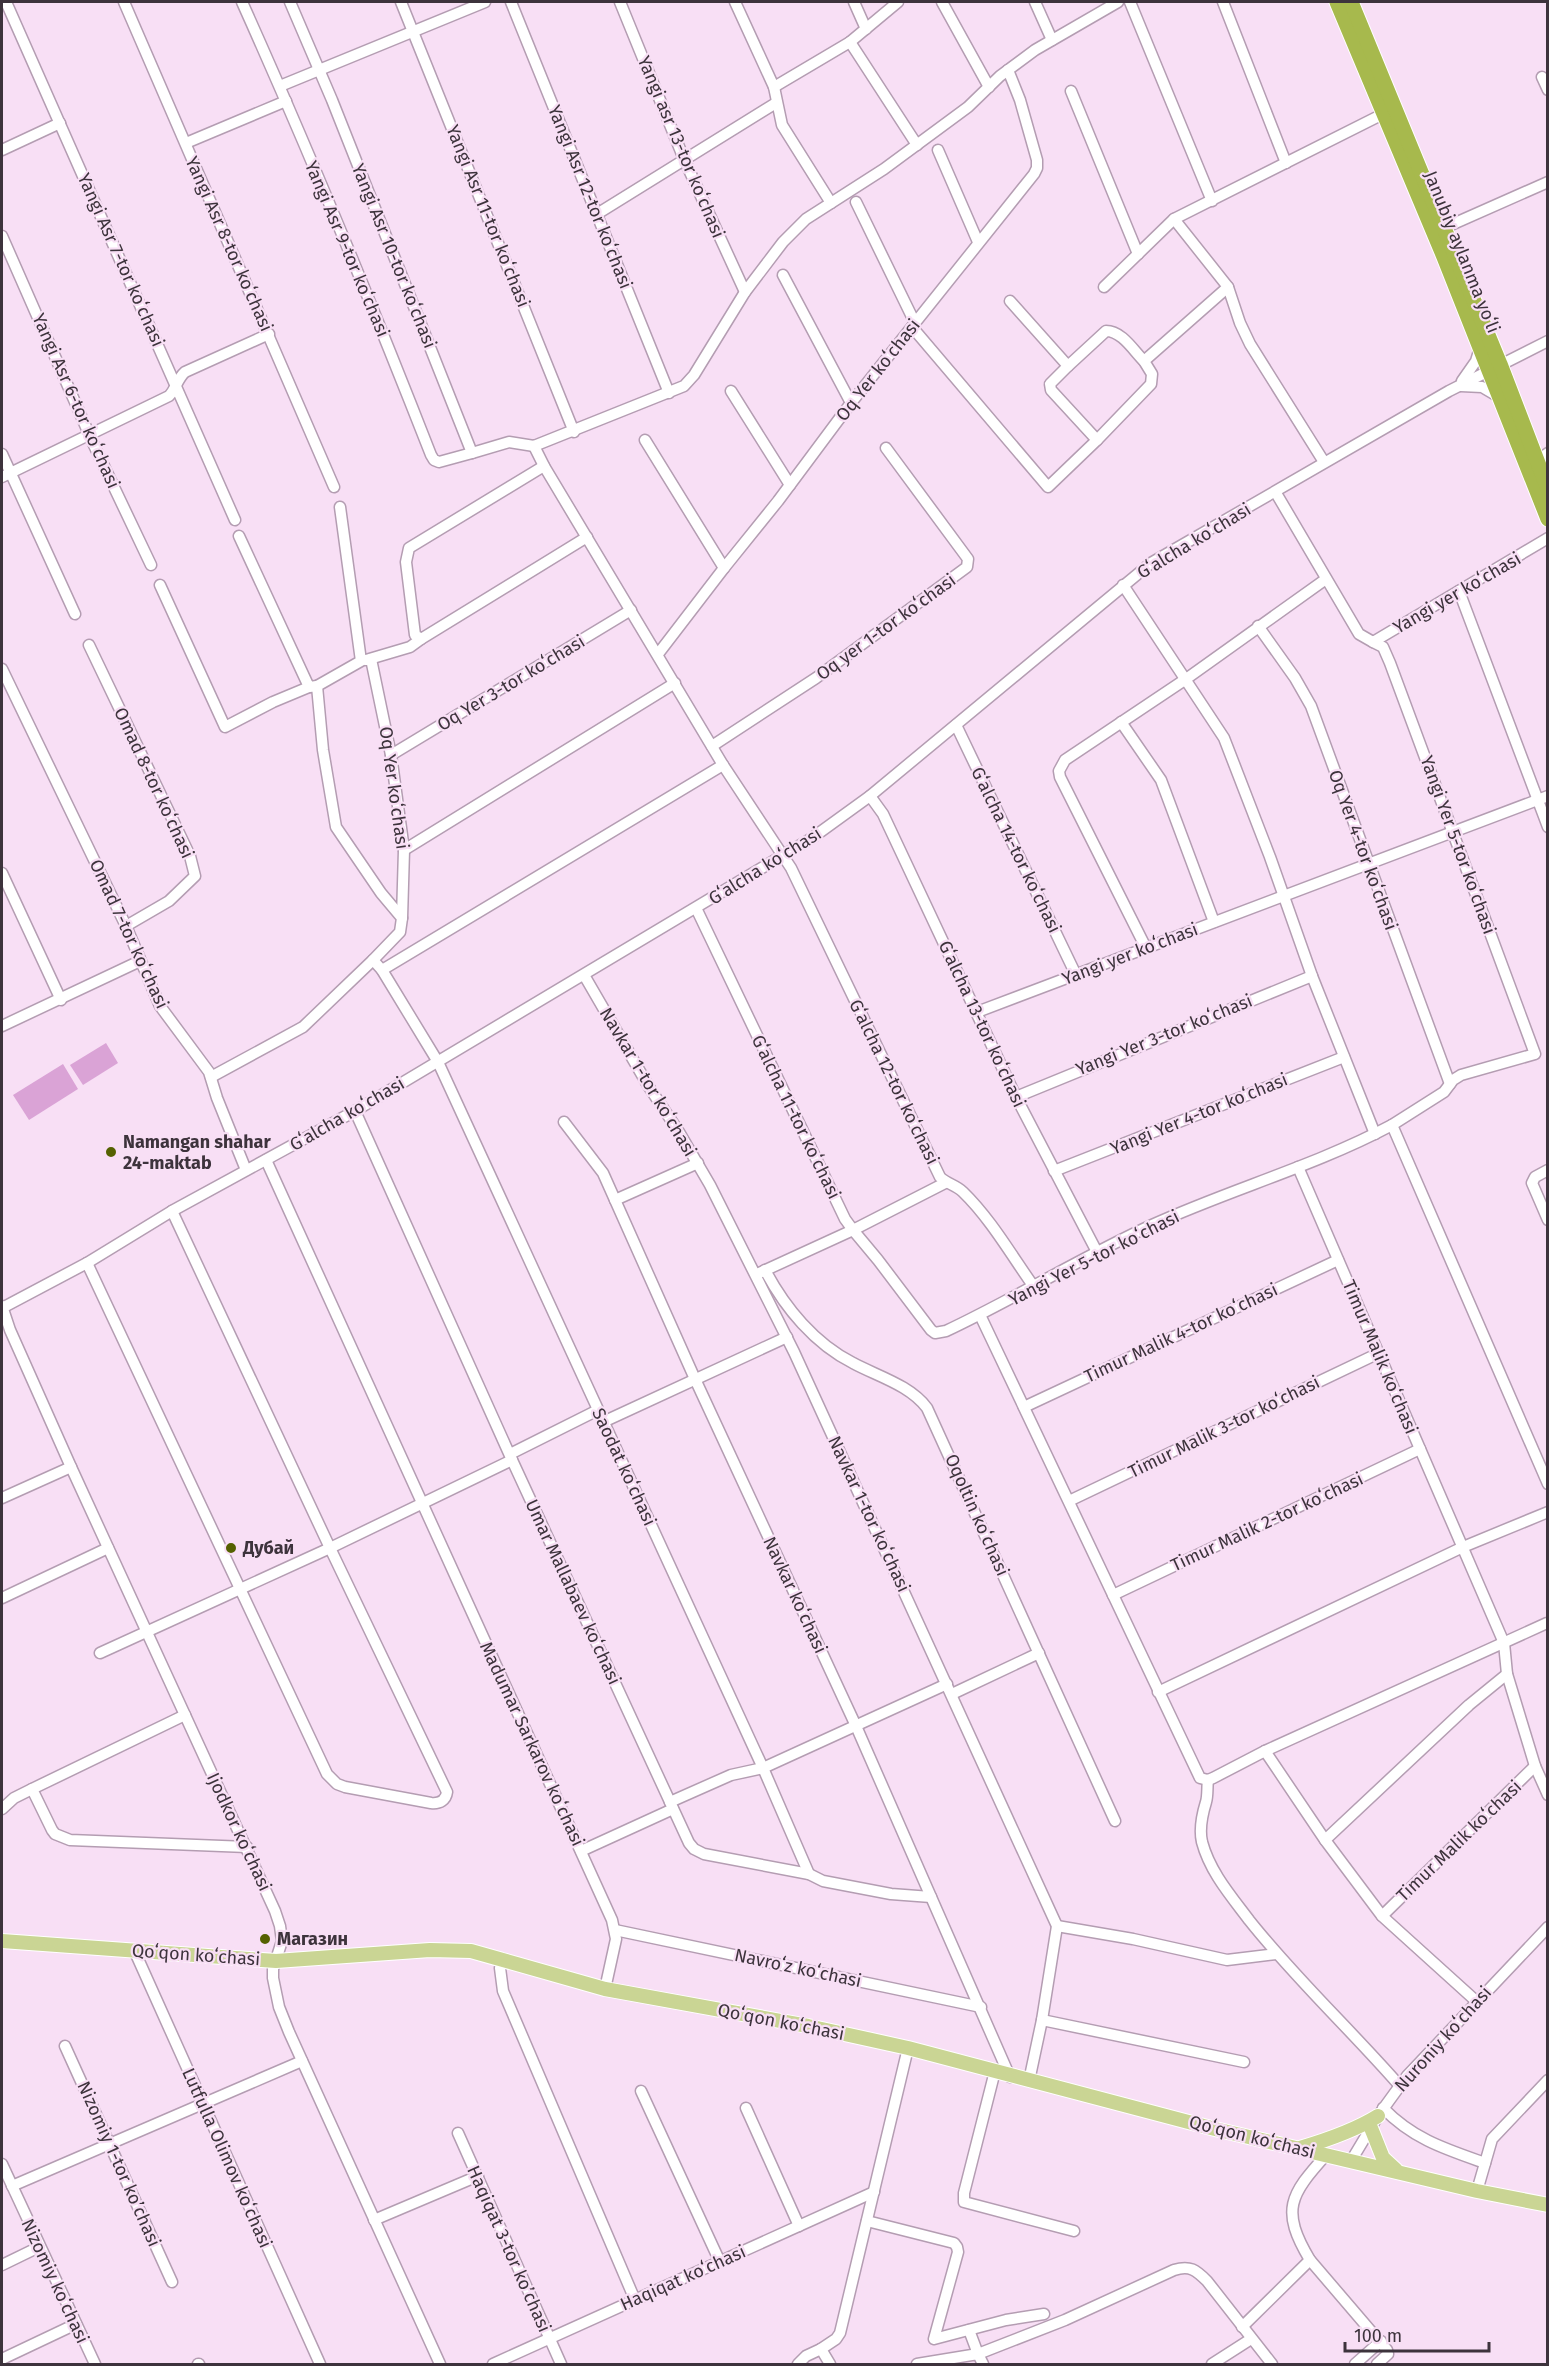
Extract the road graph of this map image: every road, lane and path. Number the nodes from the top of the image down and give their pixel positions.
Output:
1 (6, 2) edge
2 (124, 2) edge
3 (242, 2) edge
4 (290, 2) edge
5 (401, 2) edge
6 (485, 2) edge
7 (511, 2) edge
8 (620, 2) edge
9 (735, 2) edge
10 (854, 2) edge
11 (898, 2) edge
12 (942, 2) edge
13 (1035, 2) edge
14 (1118, 2) edge
15 (1130, 2) edge
16 (1223, 2) edge
17 (1337, 2) edge
18 (1351, 2) edge
19 (866, 29) junction
20 (414, 31) junction
21 (1052, 40) junction
22 (850, 42) junction
23 (318, 69) junction
24 (1008, 70) junction
25 (1542, 77) dead end
26 (280, 86) junction
27 (774, 87) junction
28 (989, 87) junction
29 (1548, 90) edge
30 (1071, 91) dead end
31 (286, 101) junction
32 (776, 103) junction
33 (1383, 114) junction
34 (60, 123) junction
35 (186, 143) junction
36 (916, 145) junction
37 (2, 150) edge
38 (938, 150) dead end
39 (684, 159) junction
40 (1286, 163) junction
41 (1548, 182) edge
42 (1212, 201) junction
43 (856, 202) dead end
44 (831, 203) junction
45 (597, 214) junction
46 (1174, 219) junction
47 (1444, 228) junction
48 (2, 236) edge
49 (978, 242) junction
50 (1138, 254) junction
51 (783, 275) dead end
52 (1104, 286) dead end
53 (1228, 287) junction
54 (745, 292) junction
55 (1010, 301) dead end
56 (913, 325) junction
57 (269, 334) junction
58 (1548, 341) edge
59 (1480, 346) junction
60 (1144, 361) junction
61 (1068, 366) junction
62 (1495, 366) junction
63 (175, 385) junction
64 (1458, 386) junction
65 (731, 390) dead end
66 (669, 393) junction
67 (1501, 398) junction
68 (851, 403) junction
69 (574, 432) junction
70 (92, 434) junction
71 (645, 440) dead end
72 (1097, 441) junction
73 (534, 446) junction
74 (886, 448) dead end
75 (2, 453) edge
76 (472, 453) junction
77 (1542, 457) edge
78 (1324, 462) junction
79 (544, 466) junction
80 (6, 475) edge
81 (790, 485) junction
82 (334, 487) dead end
83 (1548, 489) edge
84 (1276, 493) junction
85 (340, 507) dead end
86 (1548, 519) edge
87 (235, 520) dead end
88 (239, 536) dead end
89 (587, 537) junction
90 (1548, 538) edge
91 (151, 565) dead end
92 (724, 568) junction
93 (1326, 579) junction
94 (160, 585) dead end
95 (1123, 585) junction
96 (1459, 591) junction
97 (631, 610) junction
98 (75, 614) dead end
99 (1258, 626) junction
100 (421, 639) junction
101 (1373, 642) junction
102 (89, 645) dead end
103 (658, 654) junction
104 (366, 660) junction
105 (2, 669) edge
106 (1186, 679) junction
107 (675, 683) junction
108 (313, 687) junction
109 (1121, 722) junction
110 (956, 725) junction
111 (712, 746) junction
112 (391, 755) junction
113 (723, 765) junction
114 (870, 796) junction
115 (1543, 798) edge
116 (1548, 827) edge
117 (1454, 832) junction
118 (404, 850) junction
119 (783, 855) junction
120 (1367, 863) junction
121 (2, 873) edge
122 (1284, 896) junction
123 (696, 908) junction
124 (402, 918) junction
125 (1214, 922) junction
126 (126, 926) junction
127 (1146, 948) junction
128 (373, 960) junction
129 (140, 961) junction
130 (382, 970) junction
131 (584, 975) junction
132 (1076, 975) junction
133 (1312, 975) junction
134 (61, 1000) junction
135 (977, 1012) junction
136 (2, 1026) edge
137 (1344, 1057) junction
138 (438, 1062) junction
139 (211, 1077) junction
140 (1450, 1084) junction
141 (1016, 1097) junction
142 (355, 1111) junction
143 (564, 1122) dead end
144 (1392, 1125) junction
145 (1375, 1134) junction
146 (266, 1160) junction
147 (698, 1163) junction
148 (1298, 1167) junction
149 (246, 1170) junction
150 (1548, 1170) edge
151 (1054, 1171) junction
152 (945, 1183) junction
153 (615, 1200) junction
154 (172, 1211) junction
155 (1548, 1220) edge
156 (853, 1230) junction
157 (1097, 1252) junction
158 (1338, 1260) junction
159 (87, 1263) junction
160 (761, 1272) junction
161 (1034, 1287) junction
162 (2, 1307) edge
163 (980, 1315) junction
164 (787, 1337) junction
165 (1379, 1353) junction
166 (695, 1379) junction
167 (1024, 1407) junction
168 (598, 1410) junction
169 (603, 1422) junction
170 (1420, 1449) junction
171 (511, 1457) junction
172 (71, 1467) junction
173 (1548, 1485) edge
174 (2, 1498) edge
175 (1068, 1501) junction
176 (421, 1504) junction
177 (1548, 1512) edge
178 (1463, 1547) junction
179 (108, 1548) junction
180 (330, 1548) junction
181 (241, 1589) junction
182 (1113, 1595) junction
183 (2, 1598) edge
184 (1547, 1623) edge
185 (147, 1632) junction
186 (1504, 1642) junction
187 (100, 1653) dead end
188 (1039, 1653) junction
189 (1507, 1674) junction
190 (949, 1689) junction
191 (1158, 1692) junction
192 (185, 1715) junction
193 (856, 1726) junction
194 (1265, 1751) junction
195 (1535, 1766) junction
196 (763, 1768) junction
197 (1210, 1779) junction
198 (32, 1789) junction
199 (1548, 1795) edge
200 (672, 1805) junction
201 (2, 1809) edge
202 (1115, 1821) dead end
203 (1325, 1840) junction
204 (246, 1847) junction
205 (581, 1851) junction
206 (809, 1874) junction
207 (931, 1897) junction
208 (1382, 1916) junction
209 (1057, 1926) junction
210 (1548, 1927) edge
211 (615, 1930) junction
212 (2, 1941) edge
213 (135, 1952) junction
214 (1276, 1954) junction
215 (503, 1959) junction
216 (276, 1961) junction
217 (605, 1989) junction
218 (1476, 2001) junction
219 (981, 2007) junction
220 (1042, 2020) junction
221 (66, 2046) dead end
222 (908, 2048) junction
223 (302, 2061) junction
224 (1244, 2062) dead end
225 (995, 2071) junction
226 (1010, 2077) junction
227 (1548, 2080) edge
228 (1029, 2081) junction
229 (1399, 2085) junction
230 (641, 2091) dead end
231 (202, 2104) junction
232 (746, 2108) dead end
233 (1378, 2117) junction
234 (458, 2133) dead end
235 (109, 2144) junction
236 (1298, 2149) junction
237 (1326, 2155) junction
238 (1352, 2161) junction
239 (1485, 2163) junction
240 (2, 2164) edge
241 (1397, 2171) junction
242 (478, 2176) junction
243 (12, 2186) junction
244 (1478, 2191) junction
245 (874, 2192) junction
246 (1548, 2205) edge
247 (374, 2220) junction
248 (867, 2221) junction
249 (799, 2226) junction
250 (1074, 2231) dead end
251 (39, 2247) junction
252 (1310, 2260) junction
253 (720, 2262) junction
254 (2, 2265) edge
255 (172, 2282) dead end
256 (635, 2300) junction
257 (1044, 2314) dead end
258 (76, 2324) junction
259 (1242, 2327) junction
260 (969, 2330) junction
261 (549, 2339) junction
262 (1251, 2339) junction
263 (1381, 2342) junction
264 (821, 2349) junction
265 (2, 2359) edge
266 (981, 2359) edge
267 (94, 2364) edge
268 (320, 2364) edge
269 (440, 2364) edge
270 (493, 2364) edge
271 (561, 2364) edge
272 (798, 2364) edge
273 (830, 2364) edge
274 (917, 2364) edge
275 (1212, 2364) edge
276 (1272, 2364) edge
277 (1355, 2364) edge
278 (1377, 2364) edge

1 - 34 street, Yangi Asr 7-tor koʻchasi
2 - 35 street, Yangi Asr 8-tor koʻchasi
3 - 26 street, Yangi Asr 9-tor koʻchasi
4 - 23 street, Yangi Asr 10-tor koʻchasi
5 - 20 street, Yangi Asr 11-tor koʻchasi
6 - 20 street
7 - 45 street, Yangi Asr 12-tor koʻchasi
8 - 39 street, Yangi asr 13-tor koʻchasi
9 - 27 street
10 - 19 street
11 - 19 street
12 - 28 street
13 - 21 street
14 - 21 street
15 - 42 street
16 - 40 street
17 - 33 highway, Janubiy aylanma yoʻli
18 - 47 highway, Janubiy aylanma yoʻli
19 - 22 street
20 - 23 street
20 - 69 street, Yangi Asr 11-tor koʻchasi
21 - 24 street
22 - 27 street
22 - 36 street
23 - 26 street
23 - 76 street, Yangi Asr 10-tor koʻchasi
24 - 28 street
24 - 49 street, Oq Yer koʻchasi
25 - 29 street
26 - 31 street, Yangi Asr 9-tor koʻchasi
27 - 32 street
28 - 36 street
30 - 50 street
31 - 35 street
31 - 76 street, Yangi Asr 9-tor koʻchasi
32 - 39 street
32 - 44 street
33 - 40 street
33 - 59 highway, Janubiy aylanma yoʻli
34 - 37 street
34 - 63 street, Yangi Asr 7-tor koʻchasi
35 - 57 street, Yangi Asr 8-tor koʻchasi
36 - 44 street
38 - 49 street
39 - 45 street
39 - 54 street, Yangi asr 13-tor koʻchasi
40 - 42 street
41 - 47 street
42 - 46 street
43 - 56 street
44 - 54 street
45 - 66 street, Yangi Asr 12-tor koʻchasi
46 - 50 street
46 - 53 street
47 - 62 highway, Janubiy aylanma yoʻli
48 - 70 street, Yangi Asr 6-tor koʻchasi
49 - 56 street, Oq Yer koʻchasi
50 - 52 street
51 - 68 street
53 - 60 street
53 - 78 street
54 - 66 street
55 - 61 street
56 - 68 street, Oq Yer koʻchasi
56 - 72 street
57 - 63 street
57 - 82 street, Yangi Asr 8-tor koʻchasi
58 - 62 street, Gʻalcha koʻchasi
59 - 62 highway, Janubiy aylanma yoʻli
59 - 64 street
60 - 61 street
60 - 72 street
61 - 72 street
62 - 64 street, Gʻalcha koʻchasi
62 - 67 highway, Janubiy aylanma yoʻli
62 - 77 highway, Janubiy aylanma yoʻli
63 - 70 street
63 - 87 street, Yangi Asr 7-tor koʻchasi
64 - 67 street
64 - 78 street, Gʻalcha koʻchasi
65 - 81 street
66 - 69 street
67 - 86 highway, Janubiy aylanma yoʻli
68 - 81 street, Oq Yer koʻchasi
69 - 73 street
70 - 80 street
70 - 91 street, Yangi Asr 6-tor koʻchasi
71 - 92 street
73 - 76 street
73 - 79 street
74 - 111 street, Oq yer 1-tor koʻchasi
75 - 80 street
77 - 83 highway, Janubiy aylanma yoʻli
78 - 84 street, Gʻalcha koʻchasi
79 - 89 street
79 - 100 street
80 - 98 street
81 - 92 street, Oq Yer koʻchasi
84 - 93 street, Yangi yer koʻchasi
84 - 95 street, Gʻalcha koʻchasi
85 - 104 street, Oq Yer koʻchasi
88 - 108 street
89 - 97 street
89 - 100 street
90 - 96 street, Yangi yer koʻchasi
92 - 103 street, Oq Yer koʻchasi
93 - 99 street
93 - 101 street, Yangi yer koʻchasi
94 - 108 street
95 - 106 street
95 - 110 street, Gʻalcha koʻchasi
96 - 101 street, Yangi yer koʻchasi
96 - 115 street
97 - 103 street
97 - 112 street, Oq Yer 3-tor koʻchasi
99 - 106 street
99 - 120 street, Oq Yer 4-tor koʻchasi
100 - 104 street
101 - 117 street, Yangi Yer 5-tor koʻchasi
102 - 126 street, Omad 8-tor koʻchasi
103 - 107 street
104 - 108 street
104 - 112 street, Oq Yer koʻchasi
105 - 126 street, Omad 7-tor koʻchasi
106 - 109 street
106 - 122 street
107 - 111 street
107 - 118 street
108 - 124 street
109 - 125 street
109 - 127 street
110 - 114 street, Gʻalcha koʻchasi
110 - 132 street, Gʻalcha 14-tor koʻchasi
111 - 113 street
112 - 118 street, Oq Yer koʻchasi
113 - 119 street
113 - 130 street
114 - 119 street, Gʻalcha koʻchasi
114 - 135 street, Gʻalcha 13-tor koʻchasi
115 - 116 street
115 - 117 street, Yangi yer koʻchasi
117 - 120 street, Yangi yer koʻchasi
117 - 140 street, Yangi Yer 5-tor koʻchasi
118 - 124 street, Oq Yer koʻchasi
119 - 123 street, Gʻalcha koʻchasi
119 - 152 street, Gʻalcha 12-tor koʻchasi
120 - 122 street, Yangi yer koʻchasi
120 - 140 street, Oq Yer 4-tor koʻchasi
121 - 134 street
122 - 125 street, Yangi yer koʻchasi
122 - 133 street
123 - 131 street, Gʻalcha koʻchasi
123 - 156 street, Gʻalcha 11-tor koʻchasi
124 - 128 street
125 - 127 street, Yangi yer koʻchasi
126 - 129 street, Omad 7-tor koʻchasi
127 - 132 street, Yangi yer koʻchasi
128 - 130 street, Saodat koʻchasi
128 - 139 street
129 - 134 street
129 - 139 street, Omad 7-tor koʻchasi
130 - 138 street, Saodat koʻchasi
131 - 138 street, Gʻalcha koʻchasi
131 - 147 street, Navkar 1-tor koʻchasi
132 - 135 street, Yangi yer koʻchasi
133 - 137 street
133 - 141 street, Yangi Yer 3-tor koʻchasi
134 - 136 street
135 - 141 street, Gʻalcha 13-tor koʻchasi
137 - 145 street
137 - 151 street, Yangi Yer 4-tor koʻchasi
138 - 142 street, Gʻalcha koʻchasi
138 - 168 street, Saodat koʻchasi
139 - 149 street, Omad 7-tor koʻchasi
140 - 144 street
141 - 151 street, Gʻalcha 13-tor koʻchasi
142 - 146 street, Gʻalcha koʻchasi
142 - 171 street, Umar Mallabaev koʻchasi
143 - 153 street, Navkar koʻchasi
144 - 145 street
144 - 173 street
145 - 148 street, Yangi Yer 5-tor koʻchasi
146 - 149 street, Gʻalcha koʻchasi
146 - 176 street, Madumar Sarkarov koʻchasi
147 - 153 street
147 - 160 street, Navkar 1-tor koʻchasi
148 - 157 street, Yangi Yer 5-tor koʻchasi
148 - 158 street, Timur Malik koʻchasi
149 - 154 street, Gʻalcha koʻchasi
150 - 155 street
151 - 157 street, Gʻalcha 13-tor koʻchasi
152 - 156 street
152 - 161 street, Gʻalcha 12-tor koʻchasi
153 - 166 street, Navkar koʻchasi
154 - 159 street, Gʻalcha koʻchasi
154 - 180 street
156 - 160 street
156 - 163 street, Gʻalcha 11-tor koʻchasi
157 - 161 street, Yangi Yer 5-tor koʻchasi
158 - 165 street, Timur Malik koʻchasi
158 - 167 street, Timur Malik 4-tor koʻchasi
159 - 162 street, Gʻalcha koʻchasi
159 - 181 street
160 - 164 street, Navkar 1-tor koʻchasi
160 - 188 street, Oqoltin koʻchasi
161 - 163 street, Yangi Yer 5-tor koʻchasi
162 - 172 street, Ijodkor koʻchasi
163 - 167 street
164 - 166 street
164 - 190 street, Navkar 1-tor koʻchasi
165 - 170 street, Timur Malik koʻchasi
165 - 175 street, Timur Malik 3-tor koʻchasi
166 - 169 street
166 - 193 street, Navkar koʻchasi
167 - 175 street
168 - 169 street, Saodat koʻchasi
168 - 171 street
169 - 196 street, Saodat koʻchasi
170 - 178 street, Timur Malik koʻchasi
170 - 182 street, Timur Malik 2-tor koʻchasi
171 - 176 street
171 - 200 street, Umar Mallabaev koʻchasi
172 - 174 street
172 - 179 street, Ijodkor koʻchasi
175 - 182 street
176 - 180 street
176 - 205 street, Madumar Sarkarov koʻchasi
177 - 178 street
178 - 186 street, Timur Malik koʻchasi
178 - 191 street
179 - 183 street
179 - 185 street, Ijodkor koʻchasi
180 - 181 street
180 - 181 street
181 - 185 street
182 - 191 street
184 - 186 street
185 - 187 street
185 - 192 street, Ijodkor koʻchasi
186 - 189 street, Timur Malik koʻchasi
186 - 194 street
188 - 190 street
188 - 202 street, Oqoltin koʻchasi
189 - 195 street, Timur Malik koʻchasi
189 - 203 street
190 - 193 street
190 - 209 street, Navkar 1-tor koʻchasi
191 - 197 street
192 - 198 street
192 - 204 street, Ijodkor koʻchasi
193 - 196 street
193 - 207 street, Navkar koʻchasi
194 - 197 street
194 - 203 street
195 - 199 street, Timur Malik koʻchasi
195 - 208 street, Timur Malik koʻchasi
196 - 200 street
196 - 206 street, Saodat koʻchasi
197 - 214 street
198 - 201 street
198 - 204 street
200 - 205 street
200 - 206 street, Umar Mallabaev koʻchasi
203 - 208 street
204 - 216 street, Ijodkor koʻchasi
205 - 211 street, Madumar Sarkarov koʻchasi
206 - 207 street, Umar Mallabaev koʻchasi
207 - 219 street, Navkar koʻchasi
208 - 218 street
209 - 214 street
209 - 220 street
210 - 218 street, Nuroniy koʻchasi
211 - 217 street
211 - 219 street, Navroʻz koʻchasi
212 - 213 main road, Qoʻqon koʻchasi
213 - 216 main road, Qoʻqon koʻchasi
213 - 231 street, Lutfulla Olimov koʻchasi
214 - 229 street
215 - 216 main road, Qoʻqon koʻchasi
215 - 217 main road, Qoʻqon koʻchasi
215 - 256 street
216 - 223 street, Ijodkor koʻchasi
217 - 222 main road, Qoʻqon koʻchasi
218 - 229 street, Nuroniy koʻchasi
219 - 226 street, Navkar koʻchasi
220 - 224 street
220 - 228 street
221 - 235 street, Nizomiy 1-tor koʼchasi
222 - 225 main road, Qoʻqon koʻchasi
222 - 245 street
223 - 231 street
223 - 247 street, Ijodkor koʻchasi
225 - 226 main road, Qoʻqon koʻchasi
225 - 250 street
226 - 228 main road, Qoʻqon koʻchasi
227 - 239 street
228 - 236 main road, Qoʻqon koʻchasi
229 - 233 street, Nuroniy koʻchasi
230 - 253 street
231 - 235 street
231 - 268 street, Lutfulla Olimov koʻchasi
232 - 249 street
233 - 236 main road
233 - 238 street, Nuroniy koʻchasi
233 - 239 street
233 - 241 main road
234 - 242 street, Haqiqat 3-tor koʼchasi
235 - 243 street
235 - 255 street, Nizomiy 1-tor koʼchasi
236 - 237 main road, Qoʻqon koʻchasi
237 - 238 main road, Qoʻqon koʻchasi
237 - 252 street
238 - 241 main road, Qoʻqon koʻchasi
239 - 244 street
240 - 243 street, Nizomiy koʻchasi
241 - 244 main road, Qoʻqon koʻchasi
242 - 247 street
242 - 261 street, Haqiqat 3-tor koʼchasi
243 - 251 street, Nizomiy koʻchasi
244 - 246 main road, Qoʻqon koʻchasi
245 - 248 street
245 - 249 street, Haqiqat koʻchasi
247 - 269 street, Ijodkor koʻchasi
248 - 260 street
248 - 264 street
249 - 253 street, Haqiqat koʻchasi
251 - 254 street
251 - 258 street, Nizomiy koʻchasi
252 - 259 street
252 - 263 street
253 - 256 street, Haqiqat koʻchasi
256 - 261 street, Haqiqat koʻchasi
257 - 260 street
258 - 265 street
258 - 267 street, Nizomiy koʻchasi
259 - 262 street
259 - 266 street
260 - 266 street
261 - 270 street, Haqiqat koʻchasi
261 - 271 street, Haqiqat 3-tor koʼchasi
262 - 275 street
262 - 276 street
263 - 277 street
263 - 278 street
264 - 272 street
264 - 273 street
266 - 274 street

